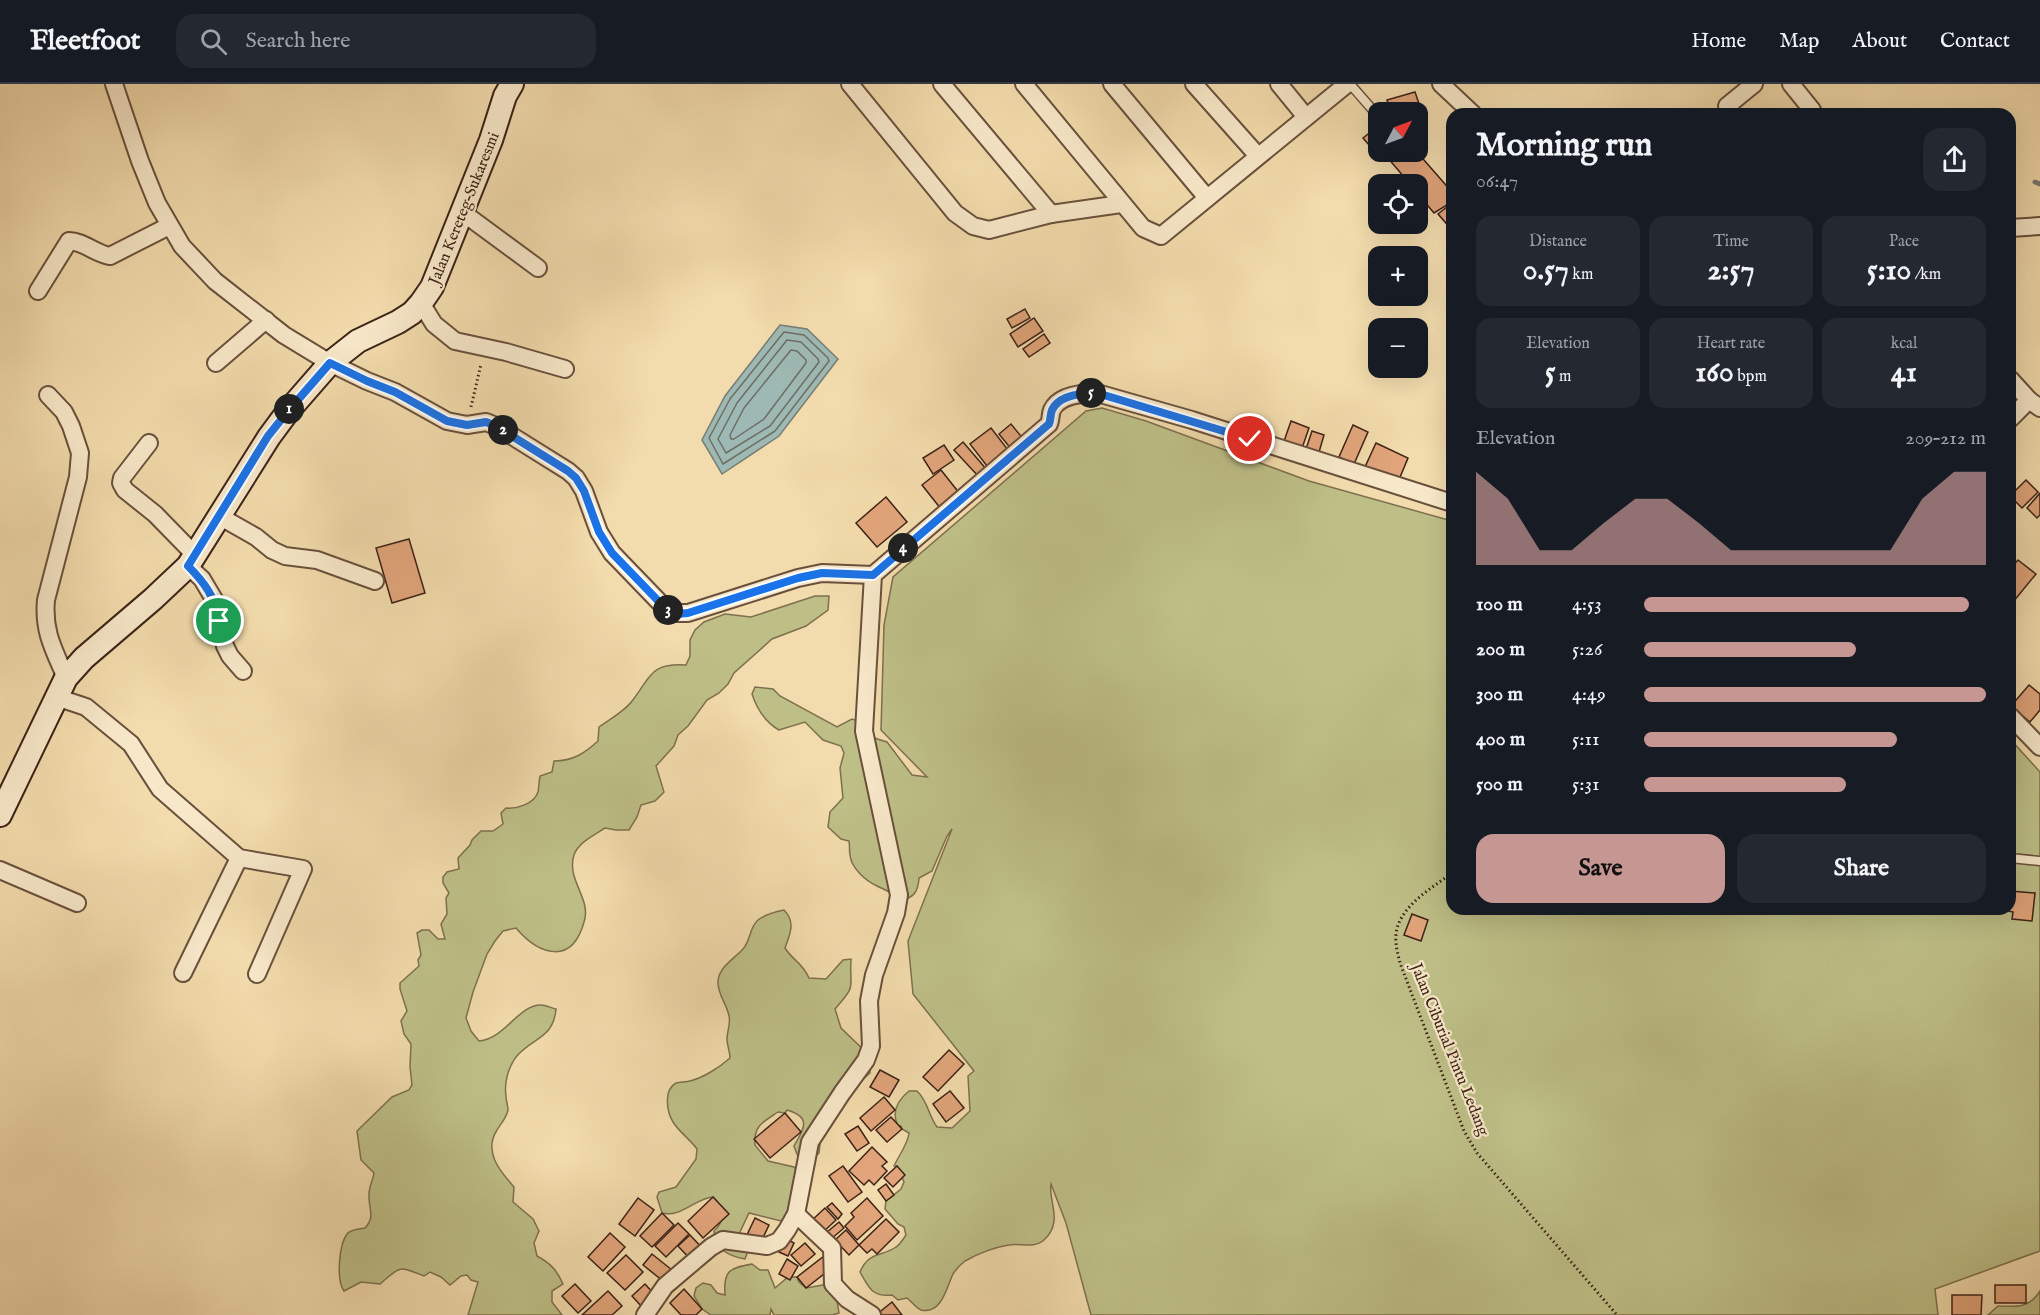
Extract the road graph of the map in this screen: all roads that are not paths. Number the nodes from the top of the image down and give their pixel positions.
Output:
1 (114, 84) edge
2 (512, 84) edge
3 (850, 84) edge
4 (942, 84) edge
5 (1024, 84) edge
6 (1194, 84) edge
7 (1279, 84) edge
8 (1349, 84) edge
9 (1442, 84) edge
10 (1754, 84) edge
11 (1791, 84) edge
12 (1118, 86) edge
13 (1368, 105) edge
14 (1467, 108) edge
15 (1728, 108) edge
16 (1810, 108) edge
17 (1306, 117) junction
18 (1258, 156) junction
19 (1207, 198) junction
20 (1121, 204) junction
21 (462, 212) junction
22 (1051, 214) junction
23 (169, 226) junction
24 (2040, 226) edge
25 (2016, 228) edge
26 (538, 268) dead end
27 (38, 291) dead end
28 (422, 303) junction
29 (266, 320) junction
30 (216, 363) dead end
31 (330, 363) junction
32 (565, 369) dead end
33 (2016, 385) edge
34 (48, 395) dead end
35 (2035, 404) edge
36 (2016, 415) edge
37 (149, 443) dead end
38 (1446, 501) edge
39 (219, 516) junction
40 (191, 560) junction
41 (873, 575) junction
42 (375, 581) dead end
43 (243, 671) dead end
44 (61, 688) junction
45 (2016, 722) edge
46 (2040, 747) edge
47 (0, 815) edge
48 (239, 858) junction
49 (2016, 859) edge
50 (2040, 861) edge
51 (0, 870) edge
52 (78, 903) dead end
53 (183, 973) dead end
54 (257, 974) dead end
55 (796, 1214) junction
56 (645, 1315) edge
57 (872, 1315) edge

1 - 23 street
2 - 21 street, Jalan Kereteg–Sukaresmi
3 - 22 street
4 - 22 street
5 - 20 street
6 - 18 street
7 - 17 street
8 - 13 lane
8 - 17 street
9 - 14 street
10 - 15 street
11 - 16 street
12 - 19 street
17 - 18 street
18 - 19 street
19 - 20 street
20 - 22 street
21 - 26 street
21 - 28 street, Jalan Kereteg–Sukaresmi
23 - 27 street
23 - 29 street
24 - 25 street
28 - 31 street, Jalan Kereteg–Sukaresmi
28 - 32 street
29 - 30 street
29 - 31 street
31 - 39 street, Jalan Kereteg–Sukaresmi
31 - 41 street
33 - 35 street
34 - 44 street
35 - 36 street
37 - 40 street
38 - 41 street
39 - 40 street, Jalan Kereteg–Sukaresmi
39 - 42 street
40 - 43 street
40 - 44 street, Jalan Kereteg–Sukaresmi
41 - 55 street
44 - 47 street, Jalan Kereteg–Sukaresmi
44 - 48 street
45 - 46 street
48 - 53 street
48 - 54 street
49 - 50 lane
51 - 52 street
55 - 56 street
55 - 57 street

